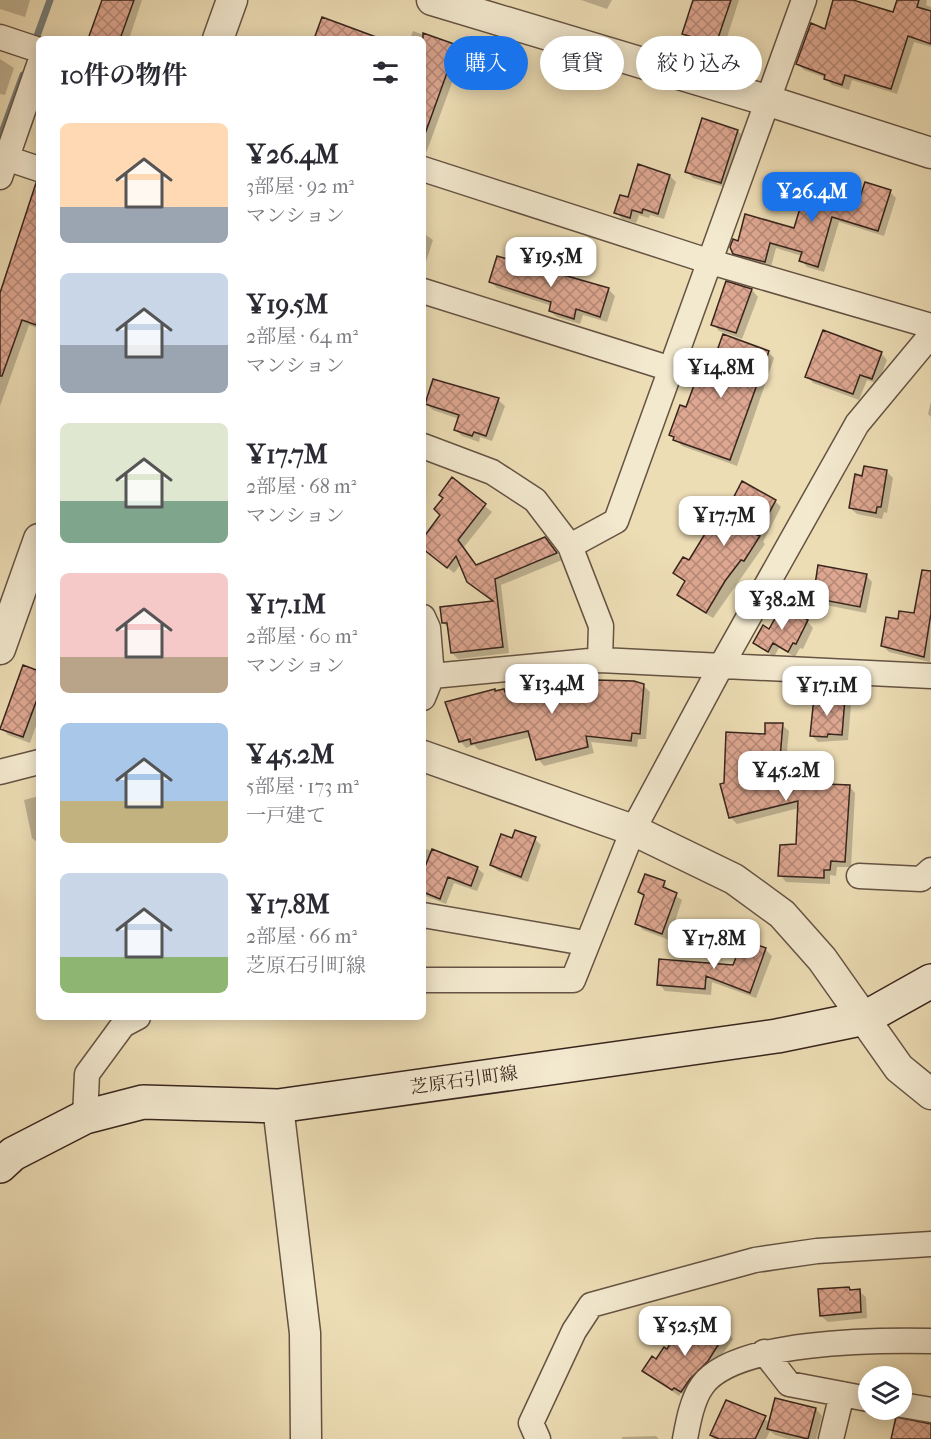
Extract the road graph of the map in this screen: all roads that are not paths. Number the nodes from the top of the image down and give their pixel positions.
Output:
1 (232, 0) edge
2 (432, 0) edge
3 (804, 0) edge
4 (219, 36) edge
5 (0, 37) edge
6 (36, 49) edge
7 (36, 73) edge
8 (769, 101) junction
9 (931, 153) edge
10 (2, 164) edge
11 (36, 168) edge
12 (426, 170) edge
13 (711, 262) junction
14 (426, 292) edge
15 (931, 326) edge
16 (931, 335) edge
17 (670, 369) junction
18 (426, 447) edge
19 (570, 546) junction
20 (36, 548) edge
21 (18, 604) edge
22 (426, 624) edge
23 (0, 649) edge
24 (600, 660) junction
25 (720, 668) junction
26 (432, 676) junction
27 (931, 676) edge
28 (426, 691) edge
29 (426, 757) edge
30 (36, 763) edge
31 (0, 772) edge
32 (633, 830) junction
33 (931, 870) edge
34 (859, 876) dead end
35 (426, 916) edge
36 (585, 943) junction
37 (426, 980) edge
38 (931, 981) edge
39 (865, 1018) junction
40 (132, 1020) edge
41 (931, 1094) edge
42 (278, 1106) junction
43 (85, 1117) junction
44 (0, 1166) edge
45 (931, 1244) edge
46 (931, 1341) edge
47 (764, 1352) junction
48 (842, 1394) junction
49 (858, 1397) edge
50 (912, 1407) edge
51 (931, 1410) edge
52 (306, 1439) edge
53 (538, 1439) edge
54 (686, 1439) edge
55 (831, 1439) edge

1 - 4 street
2 - 8 street
3 - 8 street
5 - 6 street
7 - 10 street
8 - 9 street
8 - 13 street
10 - 11 street
12 - 13 street
13 - 15 street
13 - 17 street
14 - 17 street
16 - 25 street
17 - 19 street
18 - 19 street
19 - 24 street
20 - 21 street
21 - 23 street
22 - 26 street
24 - 25 street
24 - 26 street
25 - 27 street
25 - 32 street
26 - 28 street
29 - 32 street
30 - 31 street
32 - 36 street
32 - 39 street
33 - 34 street
35 - 36 street
36 - 37 street
38 - 39 main road, 芝原石引町線
39 - 41 street
39 - 42 main road, 芝原石引町線
40 - 43 street
42 - 43 main road, 芝原石引町線
42 - 52 street
43 - 44 main road, 芝原石引町線
45 - 53 street
46 - 47 street
47 - 48 street
47 - 54 street
48 - 49 street
48 - 55 street
50 - 51 street

